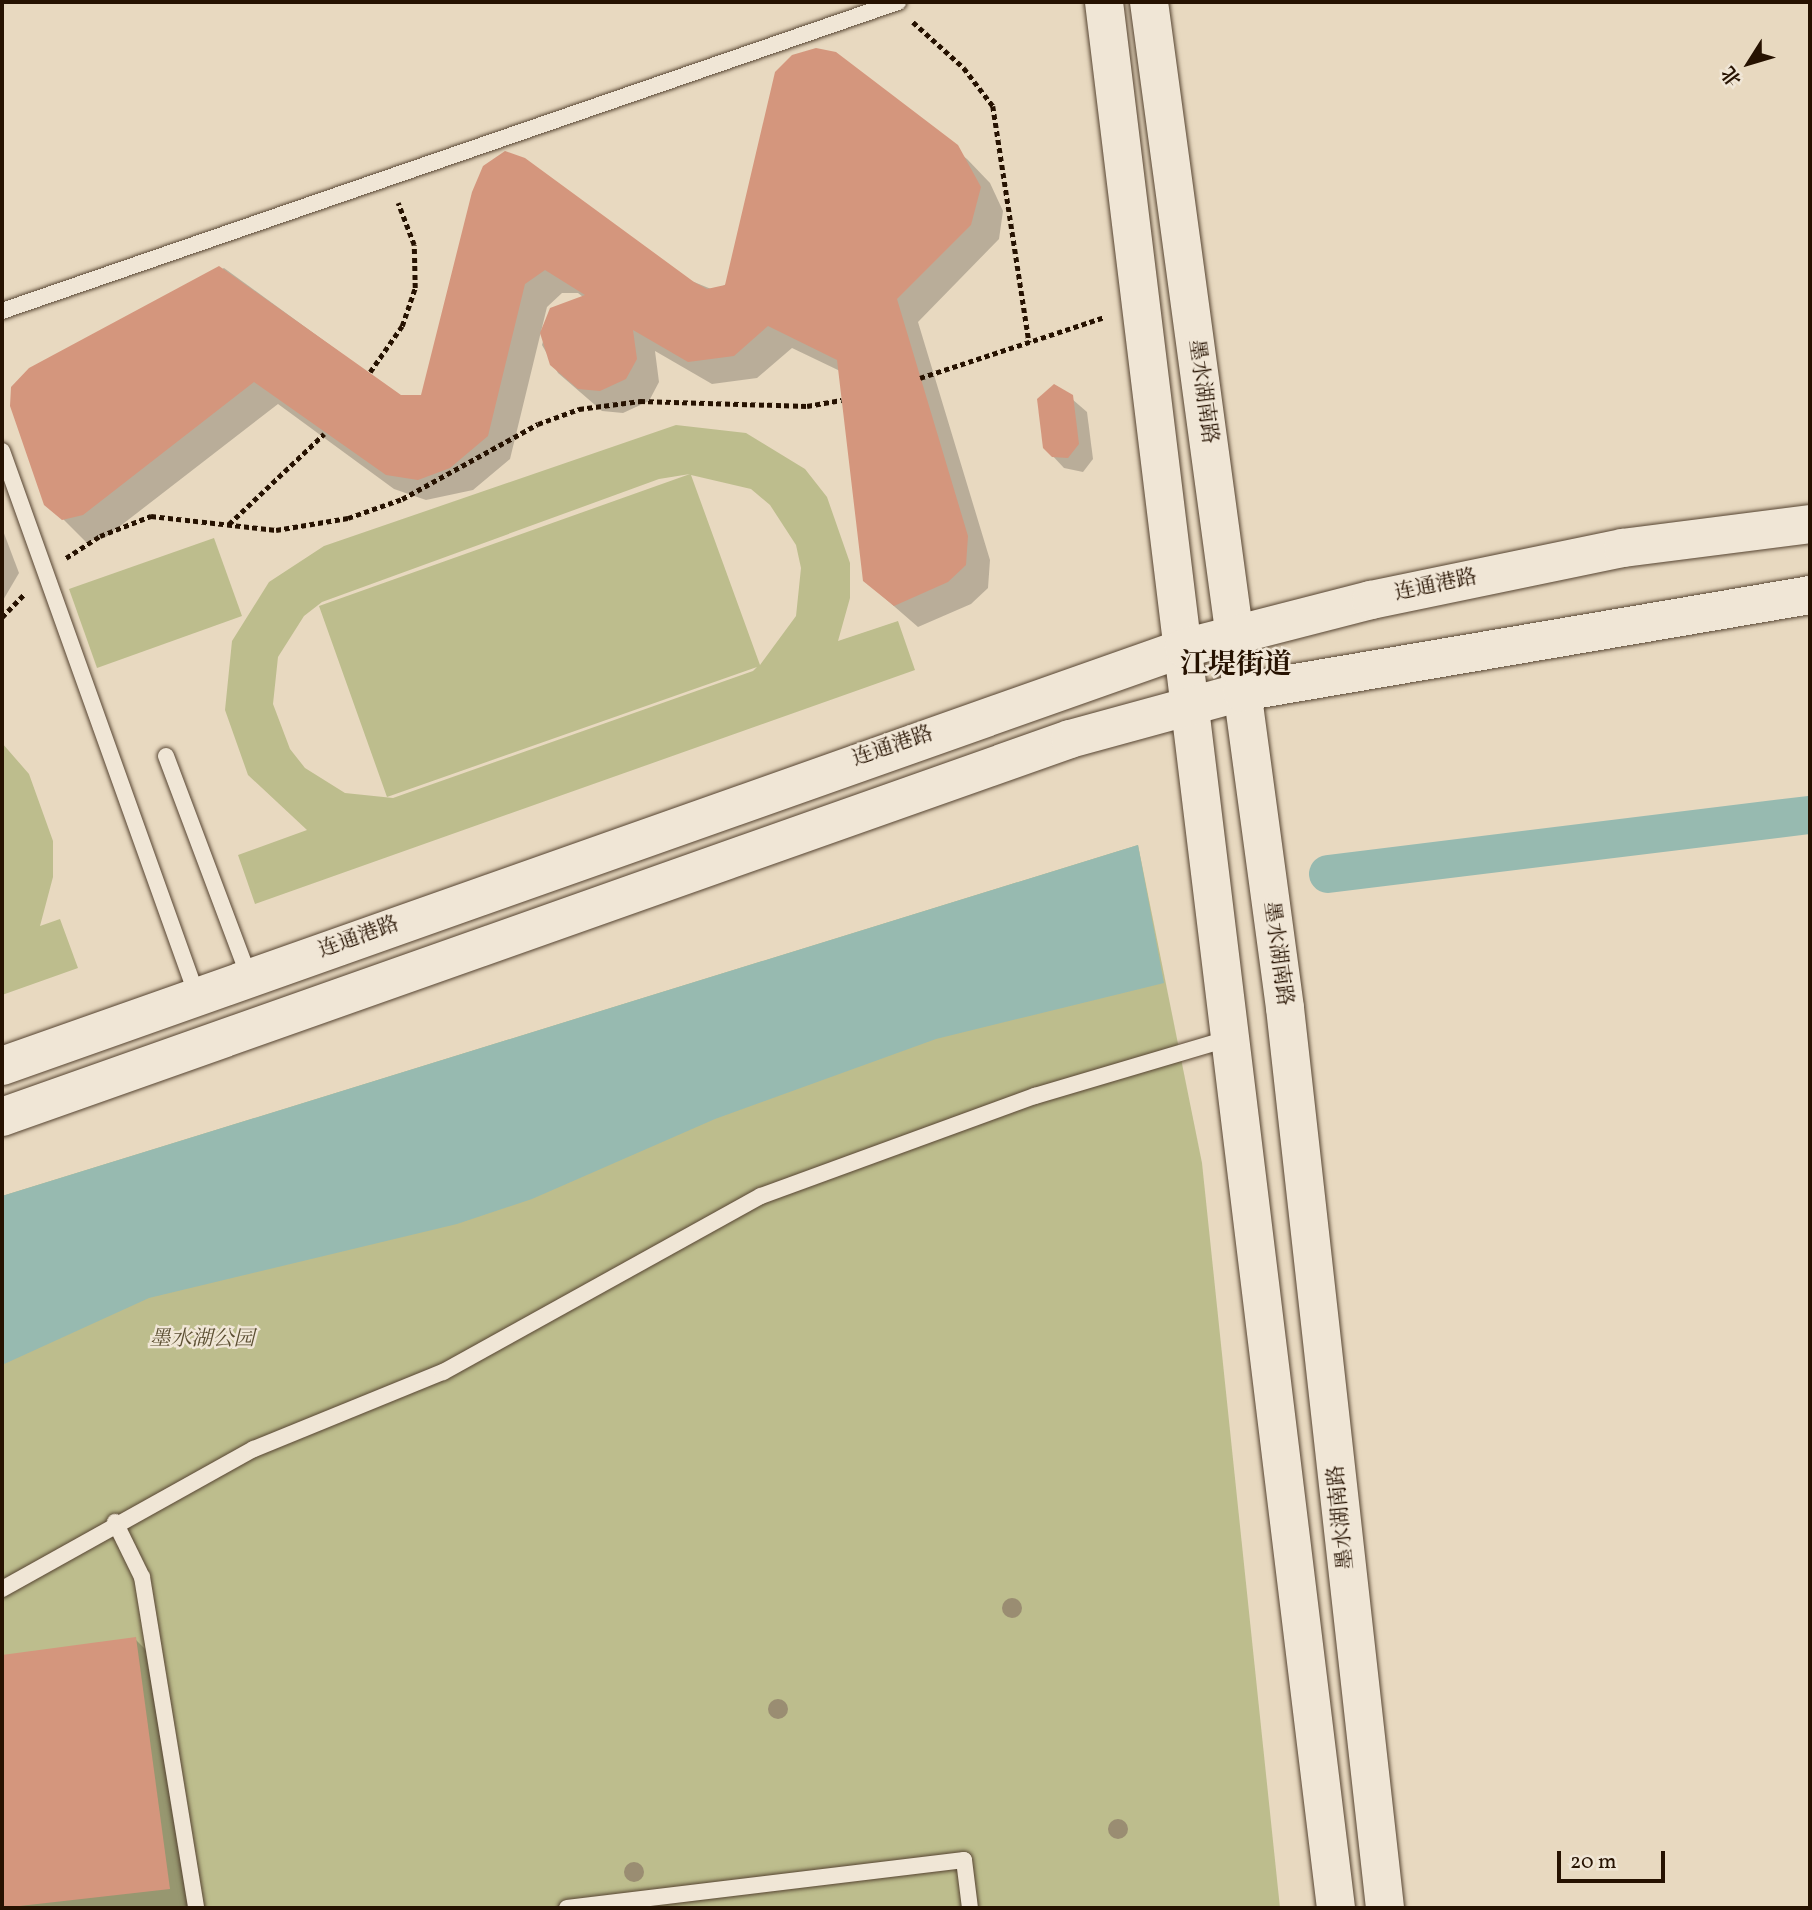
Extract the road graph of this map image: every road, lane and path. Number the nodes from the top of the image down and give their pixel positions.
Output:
1 (1104, 2) edge
2 (1149, 2) edge
3 (895, 3) edge
4 (388, 177) junction
5 (1141, 304) junction
6 (2, 311) edge
7 (1029, 342) junction
8 (370, 372) dead end
9 (920, 378) dead end
10 (841, 400) dead end
11 (324, 433) dead end
12 (2, 451) edge
13 (1810, 524) edge
14 (229, 525) junction
15 (46, 573) junction
16 (1810, 595) edge
17 (2, 617) edge
18 (1235, 635) junction
19 (1184, 648) junction
20 (1242, 692) junction
21 (1191, 704) junction
22 (166, 756) dead end
23 (249, 977) junction
24 (197, 996) junction
25 (1232, 1026) junction
26 (2, 1066) edge
27 (2, 1117) edge
28 (115, 1522) junction
29 (2, 1589) edge
30 (196, 1908) edge
31 (567, 1908) edge
32 (970, 1908) edge
33 (1336, 1908) edge
34 (1385, 1908) edge

1 - 5 main road
2 - 18 main road, 墨水湖南路
3 - 4 lane
3 - 7 path
4 - 6 lane
4 - 8 path
5 - 7 path
5 - 19 main road
7 - 9 path
10 - 14 path
11 - 14 path
12 - 15 lane
13 - 18 main road, 连通港路
14 - 15 path
15 - 17 path
15 - 24 lane
16 - 20 main road
18 - 19 main road, 连通港路
18 - 20 main road, 墨水湖南路
19 - 21 main road
19 - 23 main road, 连通港路
20 - 21 main road
20 - 34 main road, 墨水湖南路
21 - 25 main road
21 - 27 main road
22 - 23 lane
23 - 24 main road, 连通港路
24 - 26 main road, 连通港路
25 - 28 lane
25 - 33 main road
28 - 29 lane
28 - 30 lane
31 - 32 lane

